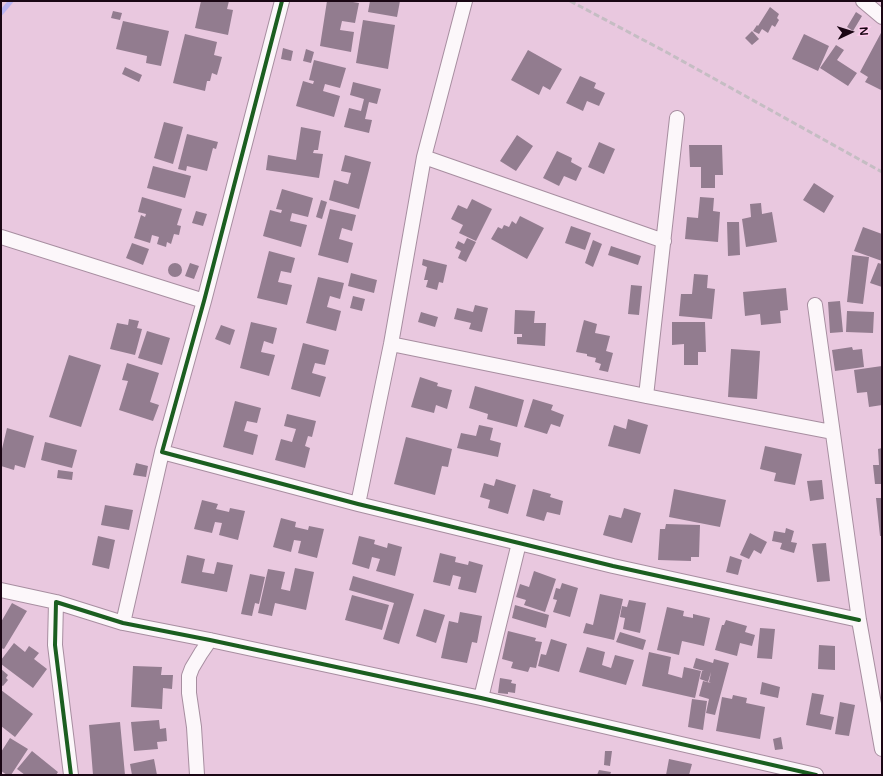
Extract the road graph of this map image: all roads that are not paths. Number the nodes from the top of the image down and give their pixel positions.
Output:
1 (282, 1) edge
2 (465, 1) edge
3 (863, 1) edge
4 (882, 17) edge
5 (677, 118) dead end
6 (424, 157) junction
7 (1, 237) edge
8 (664, 241) junction
9 (204, 301) junction
10 (814, 305) dead end
11 (391, 344) junction
12 (646, 396) junction
13 (832, 432) junction
14 (162, 452) junction
15 (358, 504) junction
16 (519, 543) junction
17 (1, 590) edge
18 (56, 602) junction
19 (859, 620) junction
20 (123, 623) junction
21 (210, 640) junction
22 (481, 698) junction
23 (882, 749) edge
24 (71, 775) edge
25 (197, 775) edge
26 (816, 775) edge

1 - 9 street
2 - 6 street
3 - 4 street
5 - 8 street
6 - 8 street
6 - 11 street
7 - 9 street
8 - 12 street
9 - 14 street
10 - 13 street
11 - 12 street
11 - 15 street
12 - 13 street
13 - 19 street
14 - 15 street
14 - 20 street
15 - 16 street
16 - 19 street
16 - 22 street
17 - 18 street
18 - 20 street
18 - 24 street
19 - 23 street
20 - 21 street
21 - 22 street
21 - 25 street
22 - 26 street

